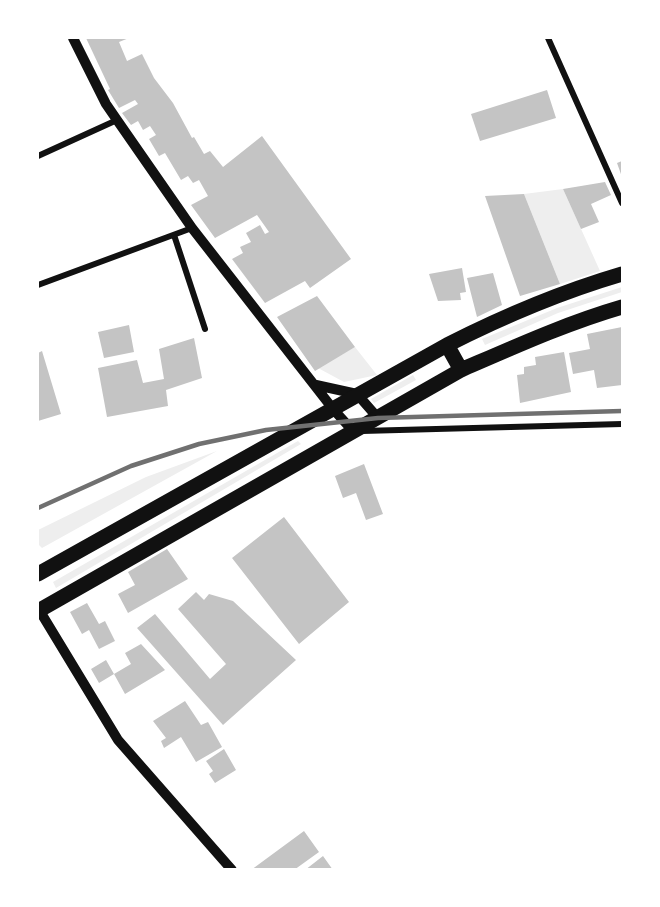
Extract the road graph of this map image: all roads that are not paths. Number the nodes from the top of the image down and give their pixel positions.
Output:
1 (73, 38) edge
2 (548, 38) edge
3 (117, 120) junction
4 (38, 156) edge
5 (622, 203) edge
6 (192, 228) junction
7 (174, 235) junction
8 (622, 274) edge
9 (38, 285) edge
10 (622, 307) edge
11 (205, 329) dead end
12 (447, 345) junction
13 (461, 370) junction
14 (316, 385) junction
15 (357, 394) junction
16 (333, 409) junction
17 (378, 418) junction
18 (622, 424) edge
19 (353, 431) junction
20 (39, 570) edge
21 (38, 610) edge
22 (232, 870) edge

1 - 3 street
2 - 5 street
3 - 4 street
3 - 6 street
6 - 7 street
6 - 14 street
7 - 9 street
7 - 11 street
8 - 12 main road
10 - 13 main road
12 - 13 main road
12 - 15 main road
13 - 17 main road
14 - 15 street
14 - 16 street
15 - 16 main road
15 - 17 street
16 - 19 street
16 - 20 main road
17 - 19 main road
18 - 19 street
19 - 21 main road
21 - 22 street

